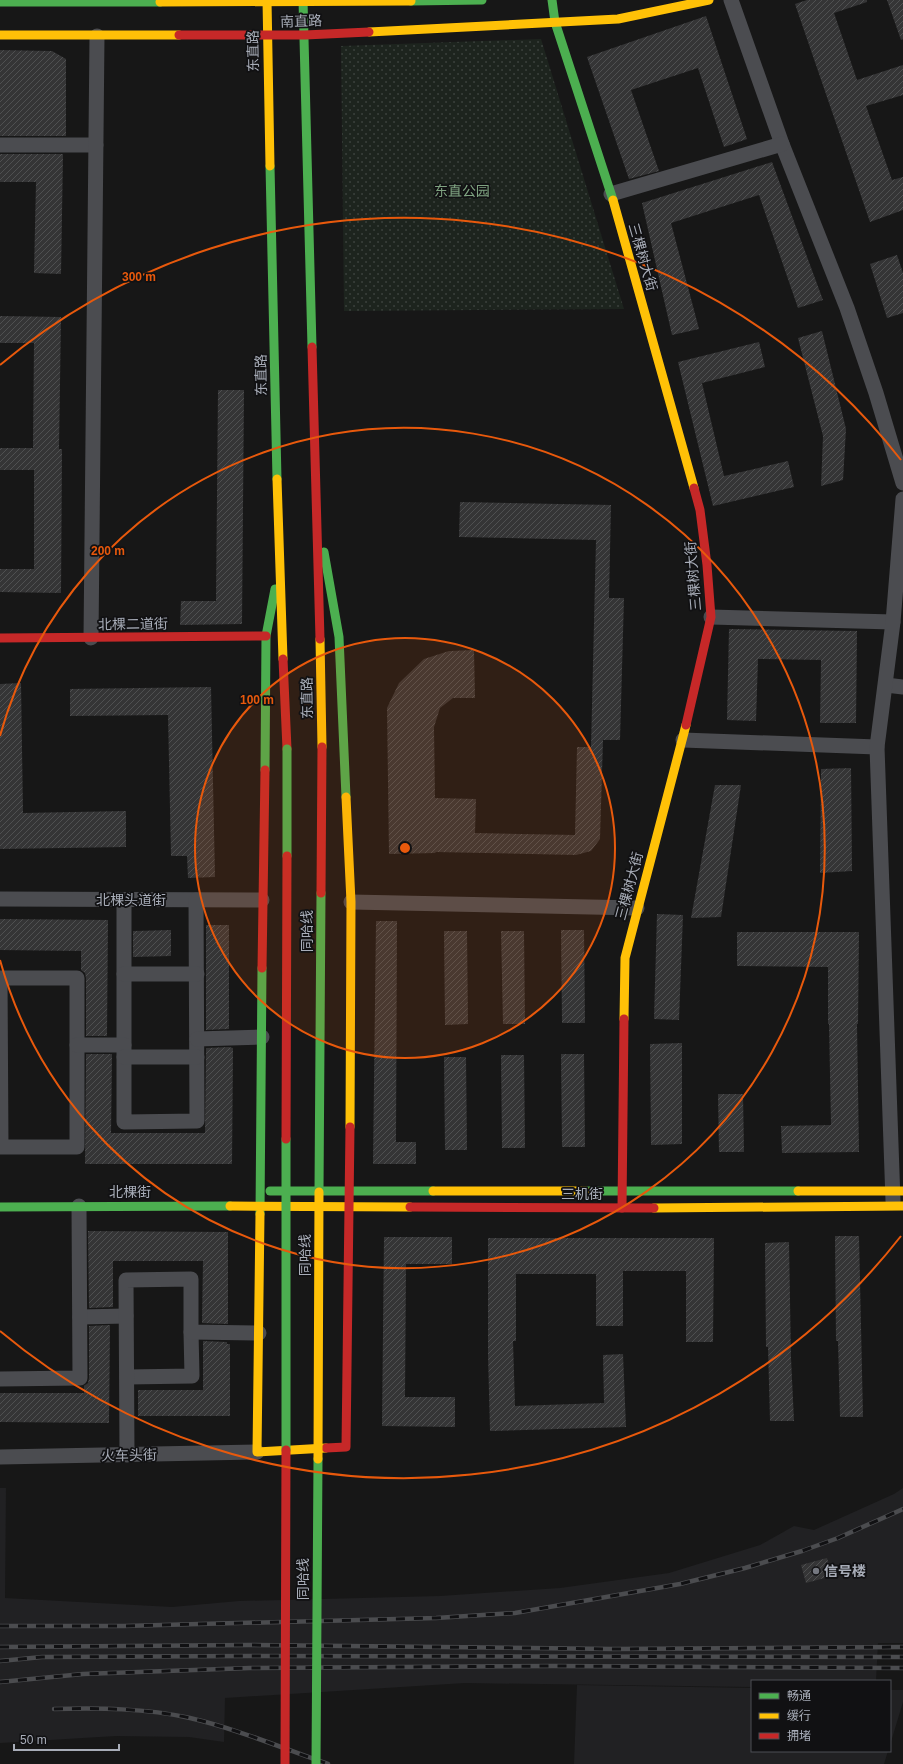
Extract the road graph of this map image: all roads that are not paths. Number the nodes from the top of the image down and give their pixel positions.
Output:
1 (267, 0) edge
2 (303, 0) edge
3 (482, 0) edge
4 (552, 0) edge
5 (709, 0) edge
6 (731, 0) edge
7 (0, 2) edge
8 (598, 11) dead end
9 (555, 22) junction
10 (0, 35) edge
11 (304, 35) junction
12 (97, 36) junction
13 (267, 36) junction
14 (782, 144) junction
15 (0, 145) edge
16 (96, 146) junction
17 (611, 194) junction
18 (903, 483) edge
19 (903, 499) edge
20 (317, 512) junction
21 (279, 570) junction
22 (711, 617) junction
23 (893, 622) junction
24 (266, 636) junction
25 (0, 638) edge
26 (91, 638) junction
27 (886, 685) junction
28 (903, 688) edge
29 (683, 740) junction
30 (322, 747) joint
31 (877, 747) junction
32 (287, 749) joint
33 (0, 900) edge
34 (124, 900) junction
35 (196, 900) junction
36 (262, 900) junction
37 (351, 902) junction
38 (637, 908) junction
39 (124, 974) junction
40 (197, 974) junction
41 (262, 1037) junction
42 (197, 1039) junction
43 (77, 1045) junction
44 (0, 1048) edge
45 (124, 1051) junction
46 (197, 1057) junction
47 (350, 1190) junction
48 (622, 1190) junction
49 (261, 1191) junction
50 (898, 1191) edge
51 (79, 1206) junction
52 (260, 1206) junction
53 (898, 1206) edge
54 (0, 1207) edge
55 (350, 1207) junction
56 (622, 1208) junction
57 (126, 1316) junction
58 (80, 1317) junction
59 (191, 1332) junction
60 (259, 1332) junction
61 (127, 1378) junction
62 (0, 1379) edge
63 (257, 1452) junction
64 (127, 1455) junction
65 (0, 1457) edge
66 (285, 1764) edge
67 (316, 1764) edge

1 - 13 main road, 东直路
2 - 11 main road, 东直路
3 - 7 main road, bridge
4 - 9 main road, 三棵树大街
5 - 9 main road
6 - 14 street
8 - 9 main road
9 - 11 main road, 南直路
9 - 17 main road, 三棵树大街
10 - 12 main road, 南直路
11 - 13 main road, 南直路
11 - 20 main road, 东直路
12 - 13 main road, 南直路
12 - 16 street
13 - 21 main road, 东直路
14 - 17 street
14 - 18 street
15 - 16 street
16 - 26 street
17 - 22 main road, 三棵树大街
19 - 23 street
20 - 30 main road, 东直路
20 - 37 main road
21 - 24 main road
21 - 32 main road, 东直路
22 - 23 street
22 - 29 main road, 三棵树大街
23 - 27 street
24 - 26 main road, 北棵二道街
24 - 36 main road
25 - 26 main road, 北棵二道街
27 - 28 street
27 - 31 street
29 - 31 street
29 - 38 main road, 三棵树大街
30 - 67 main road, 同哈线, bridge
31 - 50 street
32 - 66 main road, 同哈线, bridge
33 - 34 street, 北棵头道街
34 - 35 street, 北棵头道街
34 - 39 street
35 - 36 street, 北棵头道街
35 - 40 street
36 - 41 main road
37 - 38 street
37 - 47 main road
38 - 48 main road, 三棵树大街
39 - 40 street
39 - 45 street
40 - 42 street
41 - 42 street
41 - 49 main road
42 - 46 street
43 - 44 street
43 - 44 street
43 - 45 street
45 - 46 street
45 - 46 street
47 - 48 main road, 三机街
47 - 49 main road, 三机街
47 - 55 main road
48 - 50 main road, 三机街
48 - 56 main road, 三棵树大街
49 - 52 main road
50 - 53 street
51 - 52 main road, 北棵街
51 - 54 main road, 北棵街
51 - 58 street
52 - 55 main road, 三机街
52 - 60 main road
53 - 56 main road, 三机街
55 - 56 main road, 三机街
55 - 63 main road
57 - 58 street
57 - 59 street
57 - 61 street
58 - 62 street
59 - 60 street
59 - 61 street
60 - 63 main road
61 - 64 street
63 - 64 street, 火车头街
64 - 65 street, 火车头街

